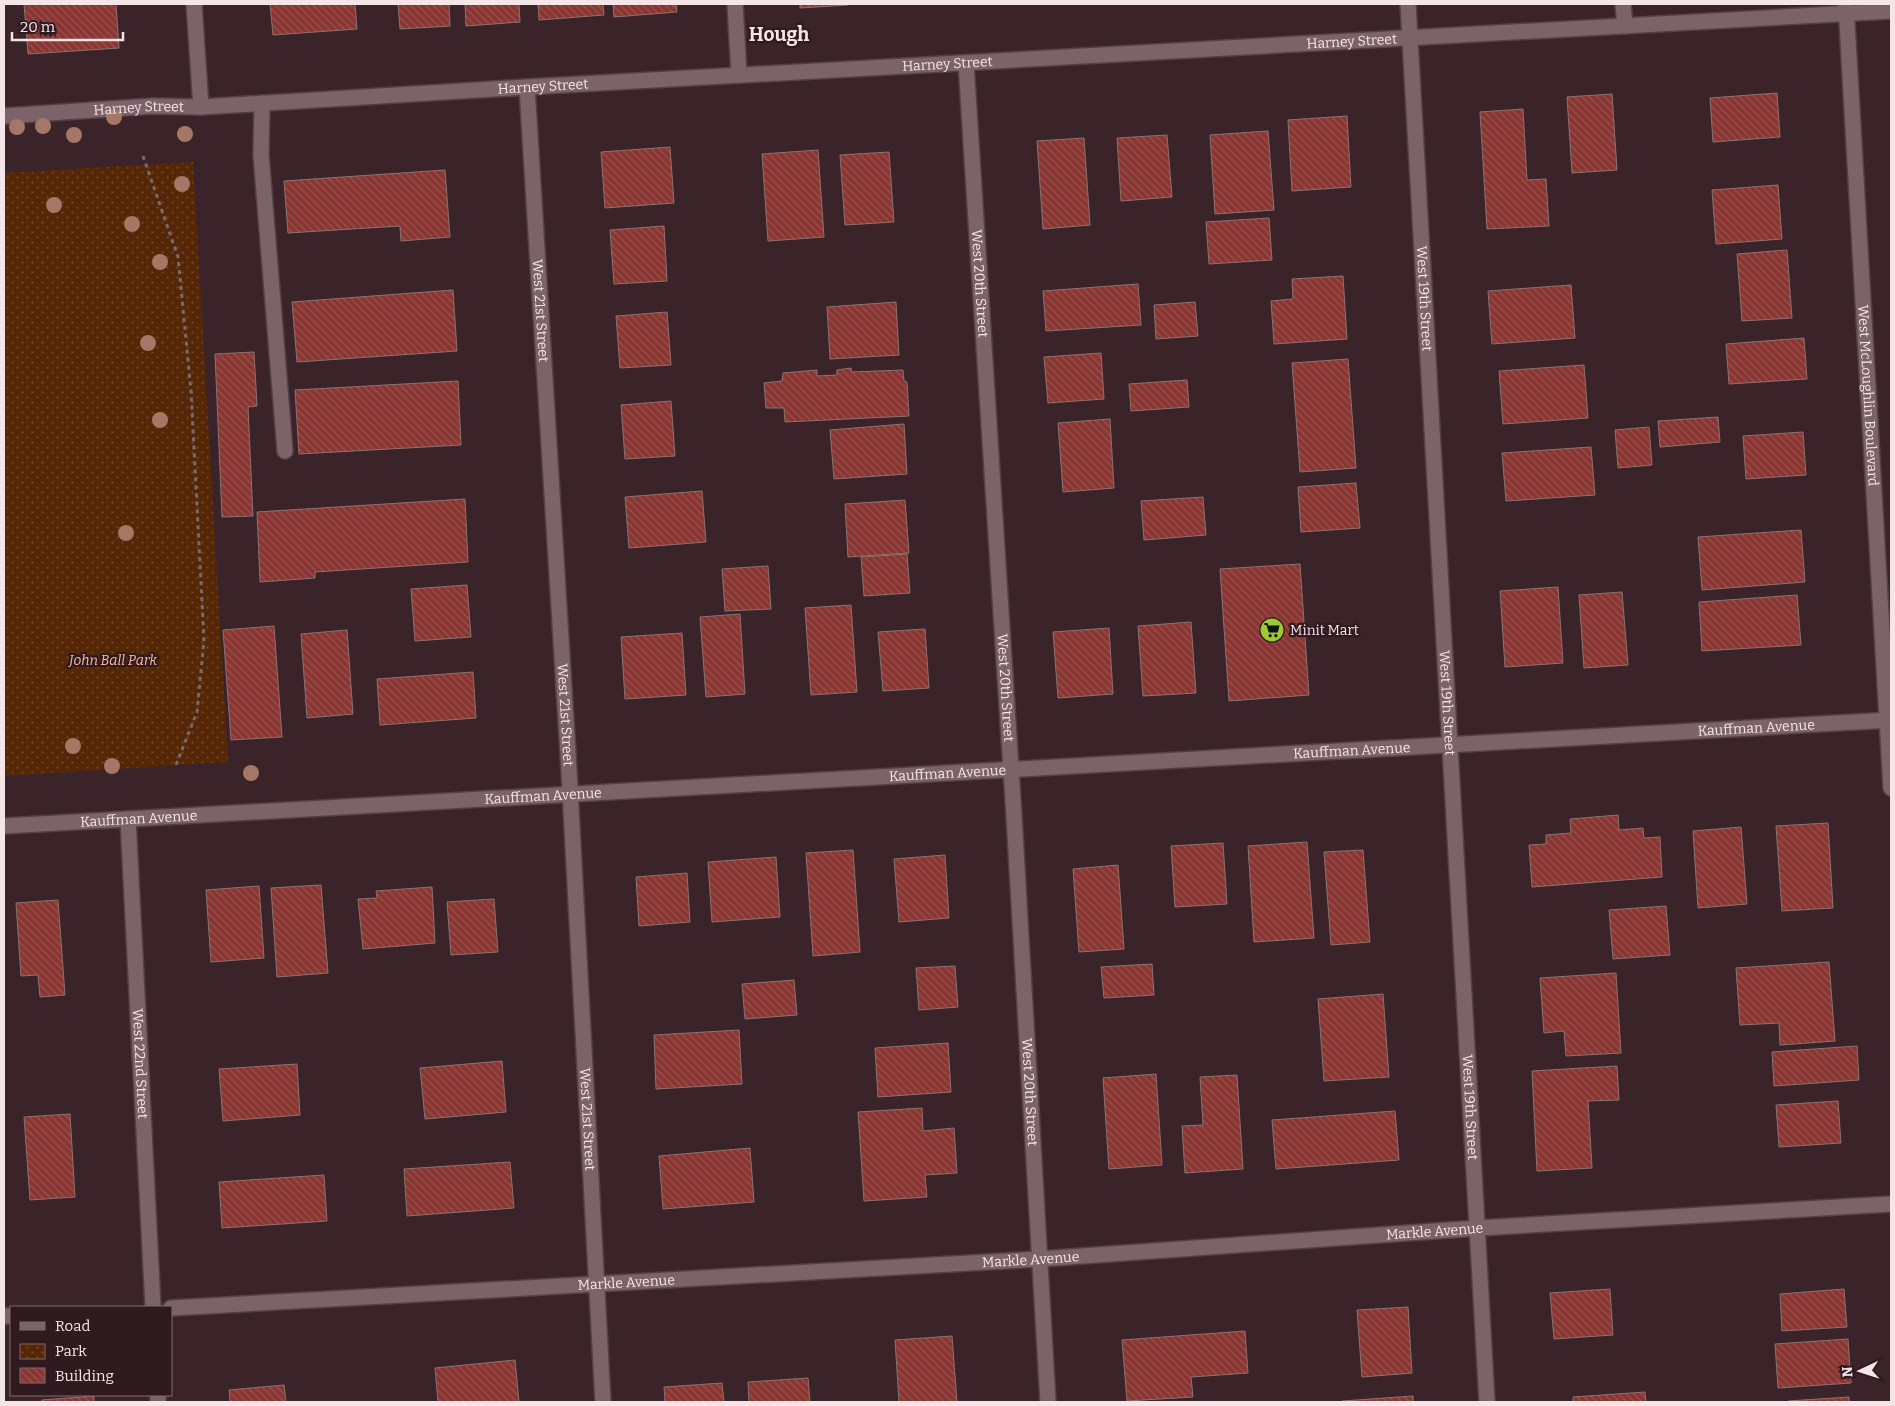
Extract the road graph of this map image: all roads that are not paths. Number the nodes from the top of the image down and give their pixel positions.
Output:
1 (194, 4) edge
2 (735, 4) edge
3 (1408, 4) edge
4 (1623, 4) edge
5 (1846, 9) edge
6 (1891, 12) edge
7 (1624, 26) junction
8 (1410, 38) junction
9 (966, 63) junction
10 (739, 75) junction
11 (527, 87) junction
12 (262, 103) junction
13 (200, 107) junction
14 (4, 116) edge
15 (285, 451) dead end
16 (1889, 720) edge
17 (1450, 745) junction
18 (1010, 769) junction
19 (1891, 788) edge
20 (570, 795) junction
21 (128, 819) junction
22 (4, 826) edge
23 (1891, 1204) edge
24 (1478, 1228) junction
25 (1040, 1259) junction
26 (597, 1284) junction
27 (153, 1306) edge
28 (172, 1308) edge
29 (603, 1402) edge
30 (1048, 1402) edge
31 (1487, 1402) edge

1 - 13 street
2 - 10 street
3 - 8 street, West 19th Street
4 - 7 street
5 - 6 street, Harney Street
5 - 7 street, Harney Street
5 - 16 street, West McLoughlin Boulevard
7 - 8 street, Harney Street
8 - 9 street, Harney Street
8 - 17 street, West 19th Street
9 - 10 street, Harney Street
9 - 18 street, West 20th Street
10 - 11 street, Harney Street
11 - 12 street, Harney Street
11 - 20 street, West 21st Street
12 - 13 street, Harney Street
12 - 15 street
13 - 14 street, Harney Street
16 - 17 street, Kauffman Avenue
16 - 19 street, West McLoughlin Boulevard
17 - 18 street, Kauffman Avenue
17 - 24 street, West 19th Street
18 - 20 street, Kauffman Avenue
18 - 25 street, West 20th Street
20 - 21 street, Kauffman Avenue
20 - 26 street, West 21st Street
21 - 22 street, Kauffman Avenue
21 - 27 street, West 22nd Street
23 - 24 street, Markle Avenue
24 - 25 street, Markle Avenue
24 - 31 street, West 19th Street
25 - 26 street, Markle Avenue
25 - 30 street, West 20th Street
26 - 28 street, Markle Avenue
26 - 29 street, West 21st Street

